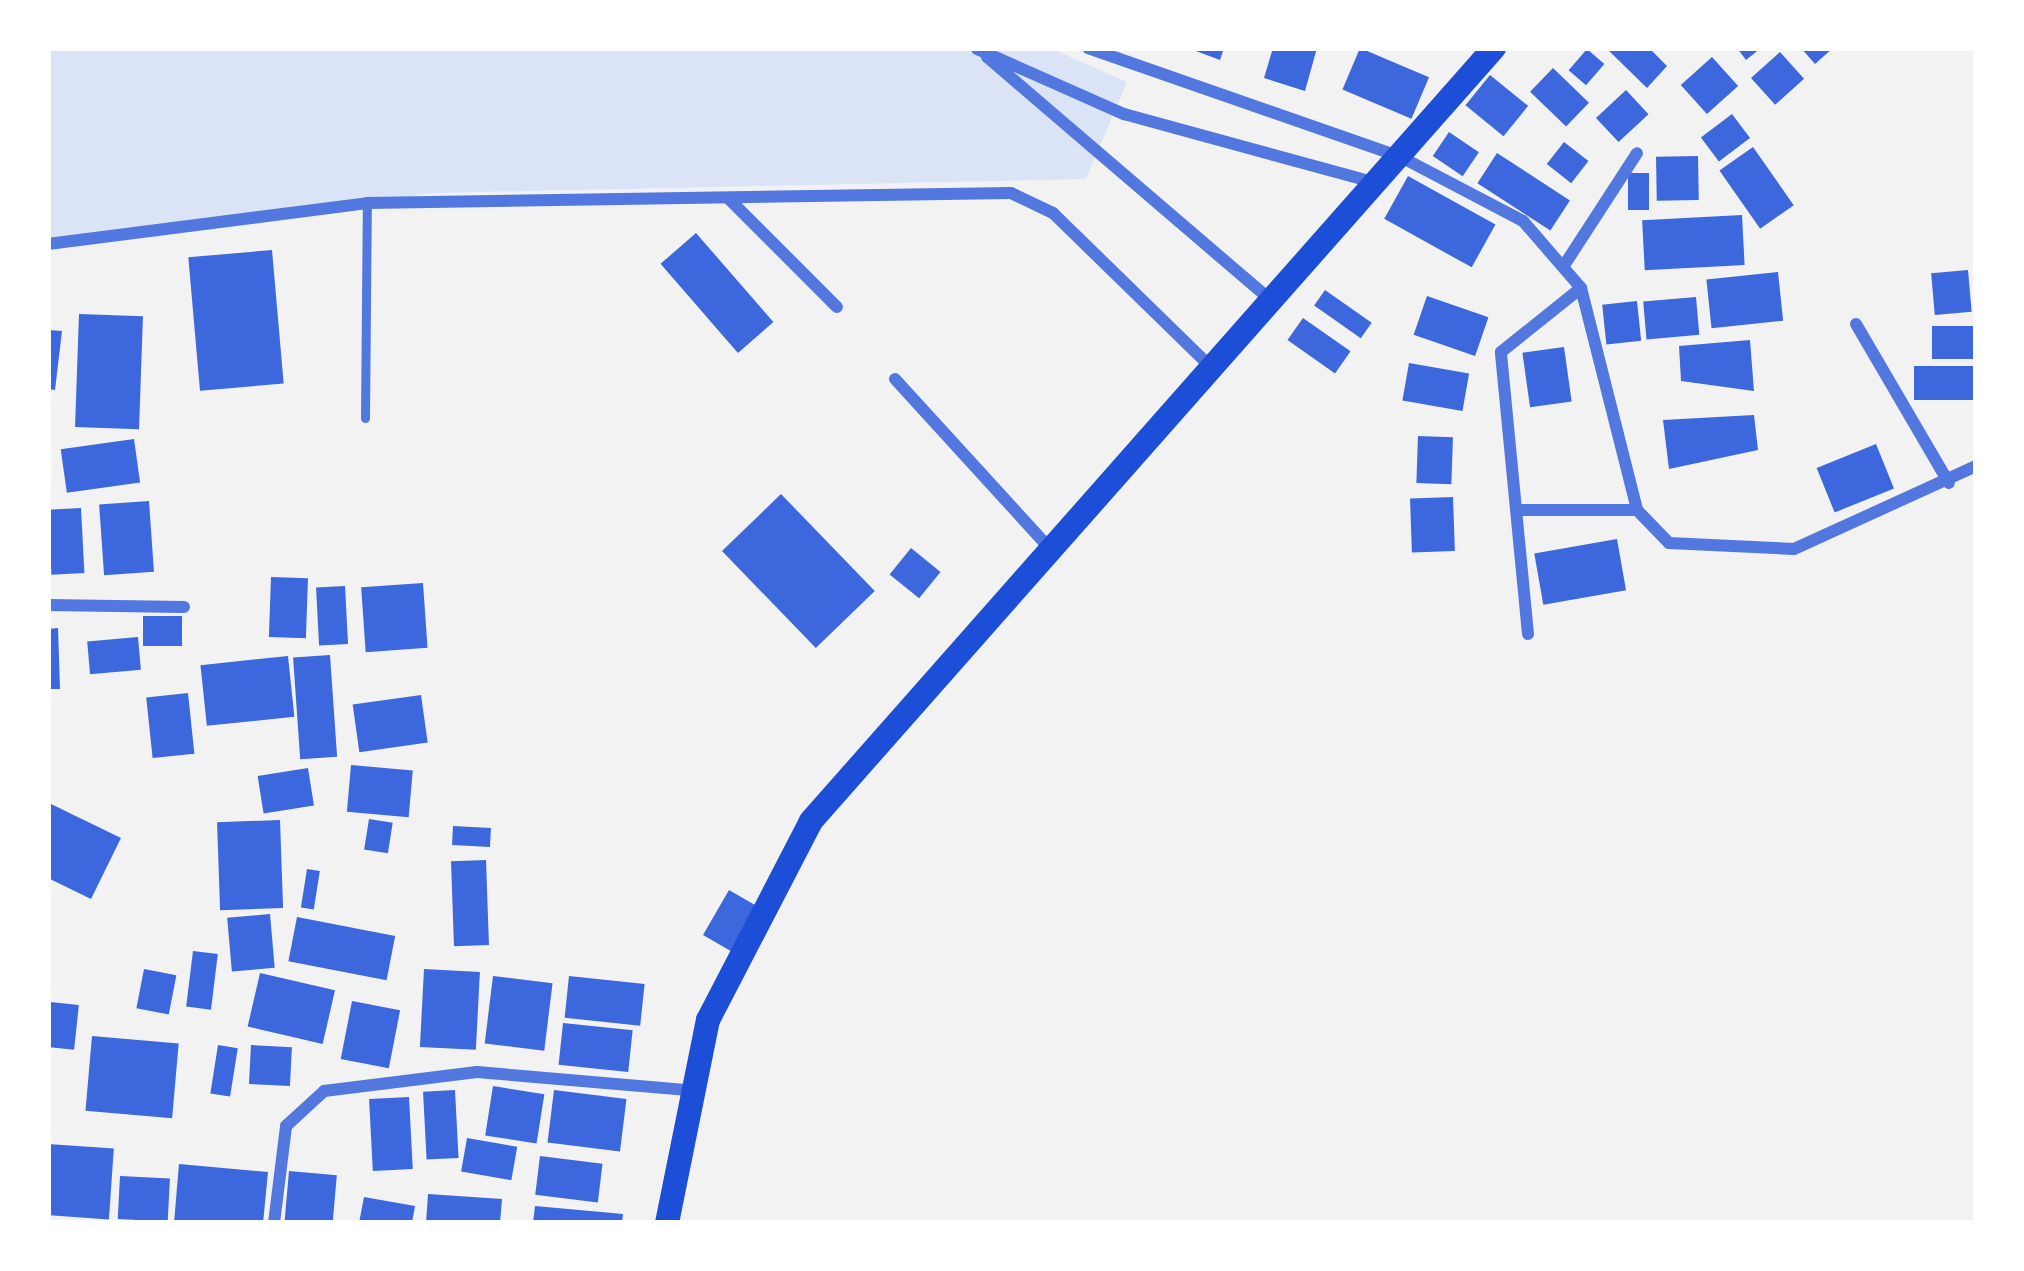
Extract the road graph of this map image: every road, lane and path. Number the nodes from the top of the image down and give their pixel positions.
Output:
1 (977, 48) edge
2 (1088, 48) edge
3 (1494, 48) edge
4 (1637, 153) dead end
5 (1401, 157) junction
6 (1378, 183) junction
7 (728, 198) junction
8 (367, 202) junction
9 (48, 244) edge
10 (1565, 264) junction
11 (1581, 288) junction
12 (1274, 302) junction
13 (837, 307) dead end
14 (1856, 324) dead end
15 (1209, 365) junction
16 (895, 380) dead end
17 (365, 418) dead end
18 (1976, 466) edge
19 (1948, 483) junction
20 (1519, 510) junction
21 (1637, 510) junction
22 (1051, 550) junction
23 (48, 605) edge
24 (184, 607) dead end
25 (1528, 634) dead end
26 (688, 1090) junction
27 (274, 1223) edge
28 (667, 1223) edge

1 - 6 street
1 - 12 street
2 - 5 street
3 - 5 main road
4 - 10 street
5 - 6 main road
5 - 10 street
6 - 12 main road
7 - 8 street
7 - 13 street
7 - 15 street
8 - 9 street
8 - 17 lane
10 - 11 street
11 - 20 street
11 - 21 street
12 - 15 main road
14 - 19 street
15 - 22 main road
16 - 22 street
18 - 19 street
19 - 21 street
20 - 21 street
20 - 25 street
22 - 26 main road
23 - 24 street
26 - 27 street
26 - 28 main road

